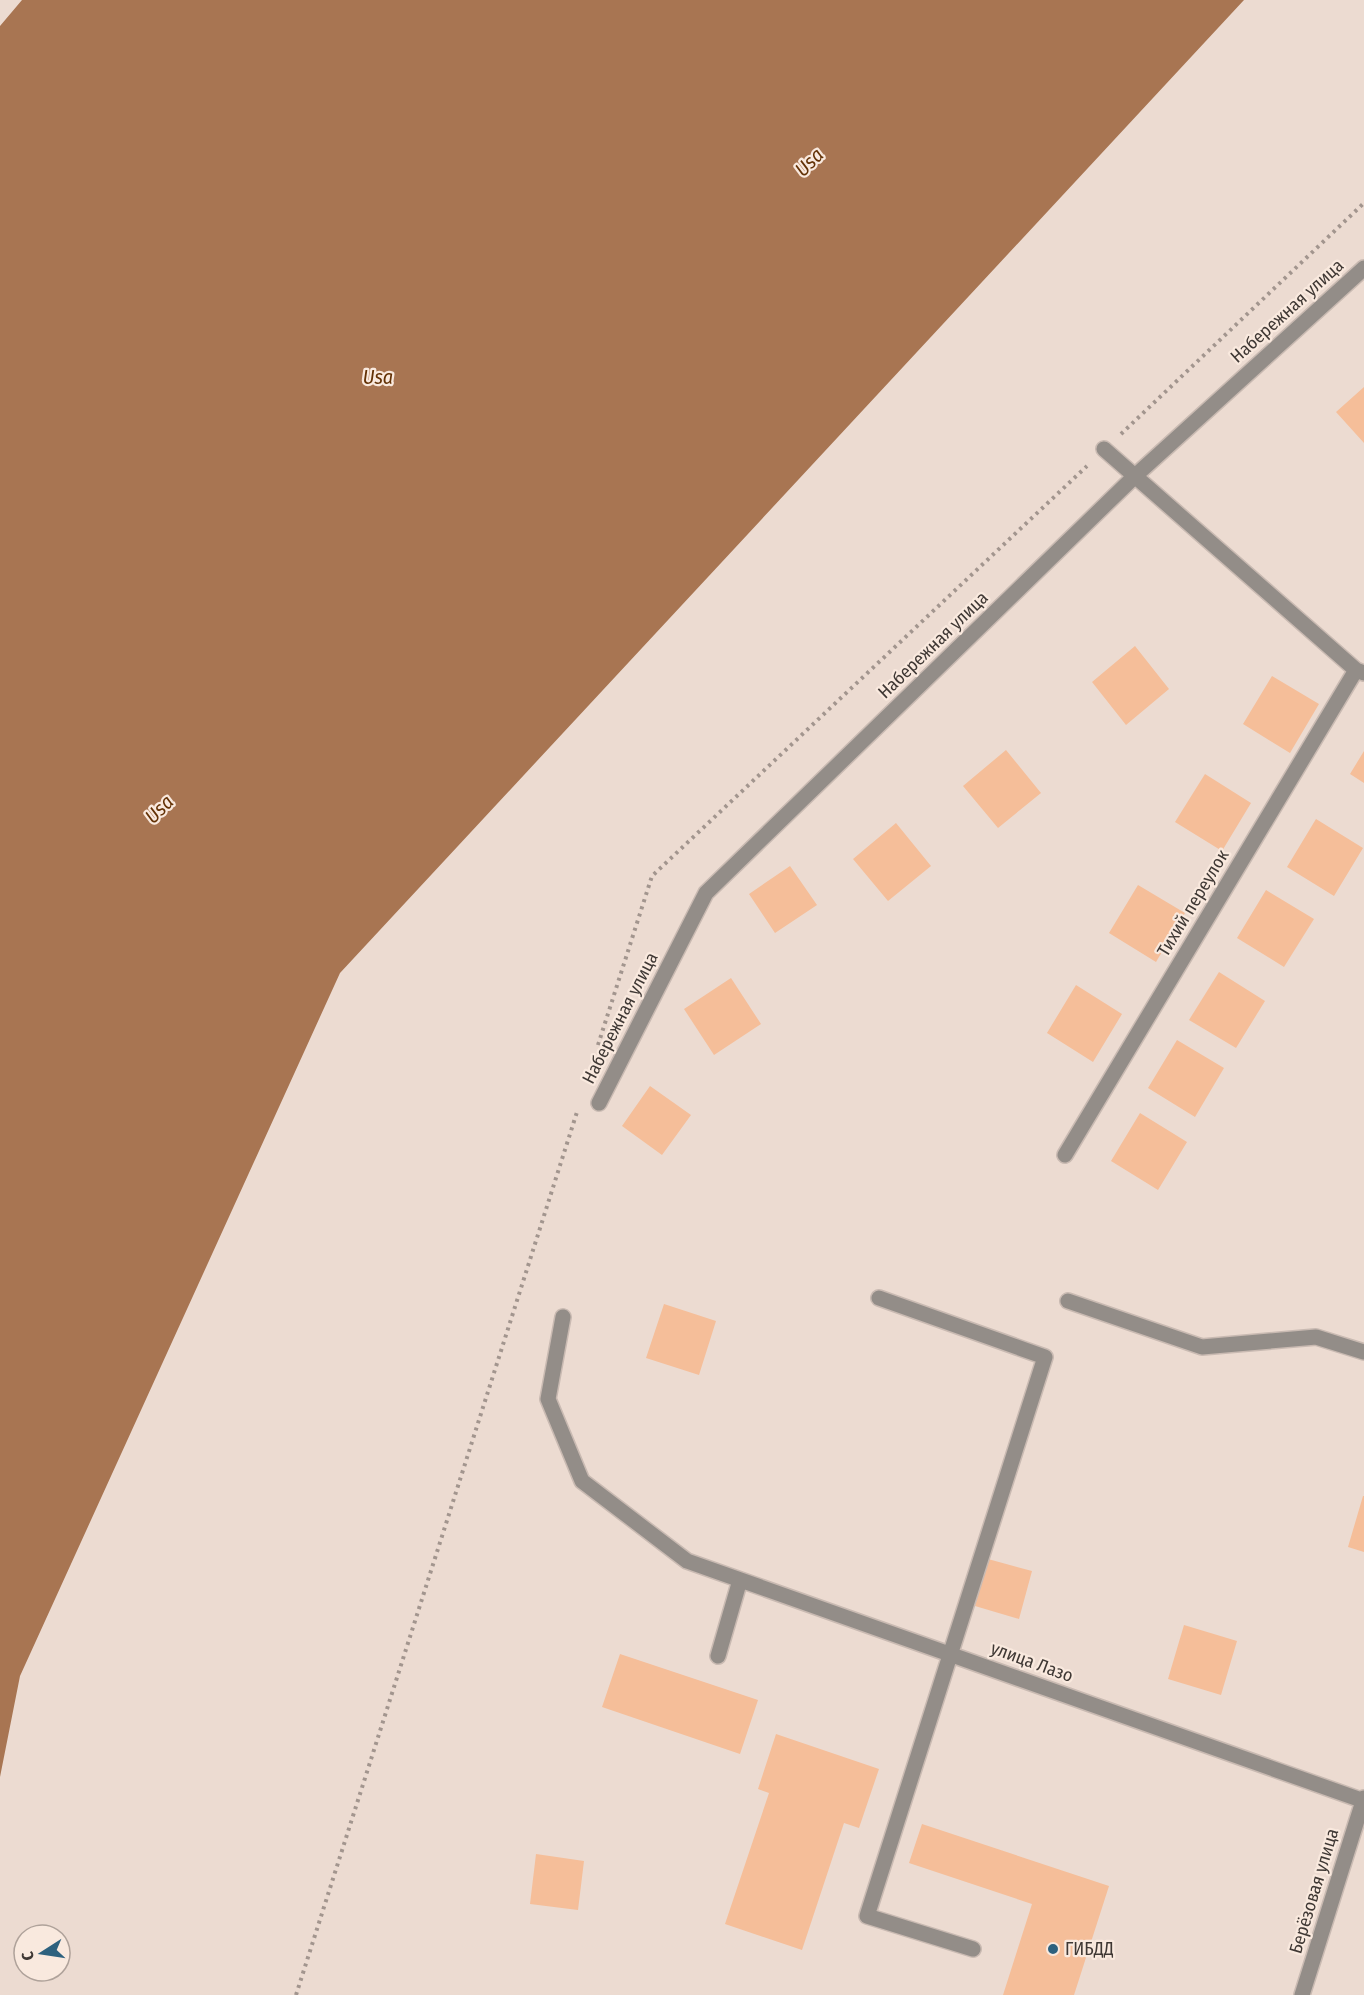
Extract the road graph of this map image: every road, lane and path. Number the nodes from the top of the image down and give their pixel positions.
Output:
1 (1364, 203) edge
2 (1364, 267) edge
3 (1104, 449) junction
4 (1135, 476) junction
5 (1360, 672) edge
6 (595, 1056) dead end
7 (598, 1103) dead end
8 (577, 1112) dead end
9 (1065, 1155) dead end
10 (879, 1298) dead end
11 (1068, 1301) dead end
12 (563, 1317) dead end
13 (1364, 1352) edge
14 (740, 1580) junction
15 (951, 1654) junction
16 (718, 1656) dead end
17 (1364, 1800) edge
18 (973, 1949) dead end
19 (296, 1995) edge
20 (1302, 1995) edge

1 - 3 path
2 - 4 street, Набережная улица
3 - 4 street, Тихий переулок
3 - 6 path
4 - 5 street, Тихий переулок
4 - 7 street, Набережная улица
5 - 9 street, Тихий переулок
8 - 19 path
10 - 15 street
11 - 13 street
12 - 14 street, улица Лазо
14 - 15 street, улица Лазо
14 - 16 street
15 - 17 street, улица Лазо
15 - 18 street
17 - 20 street, Берёзовая улица

